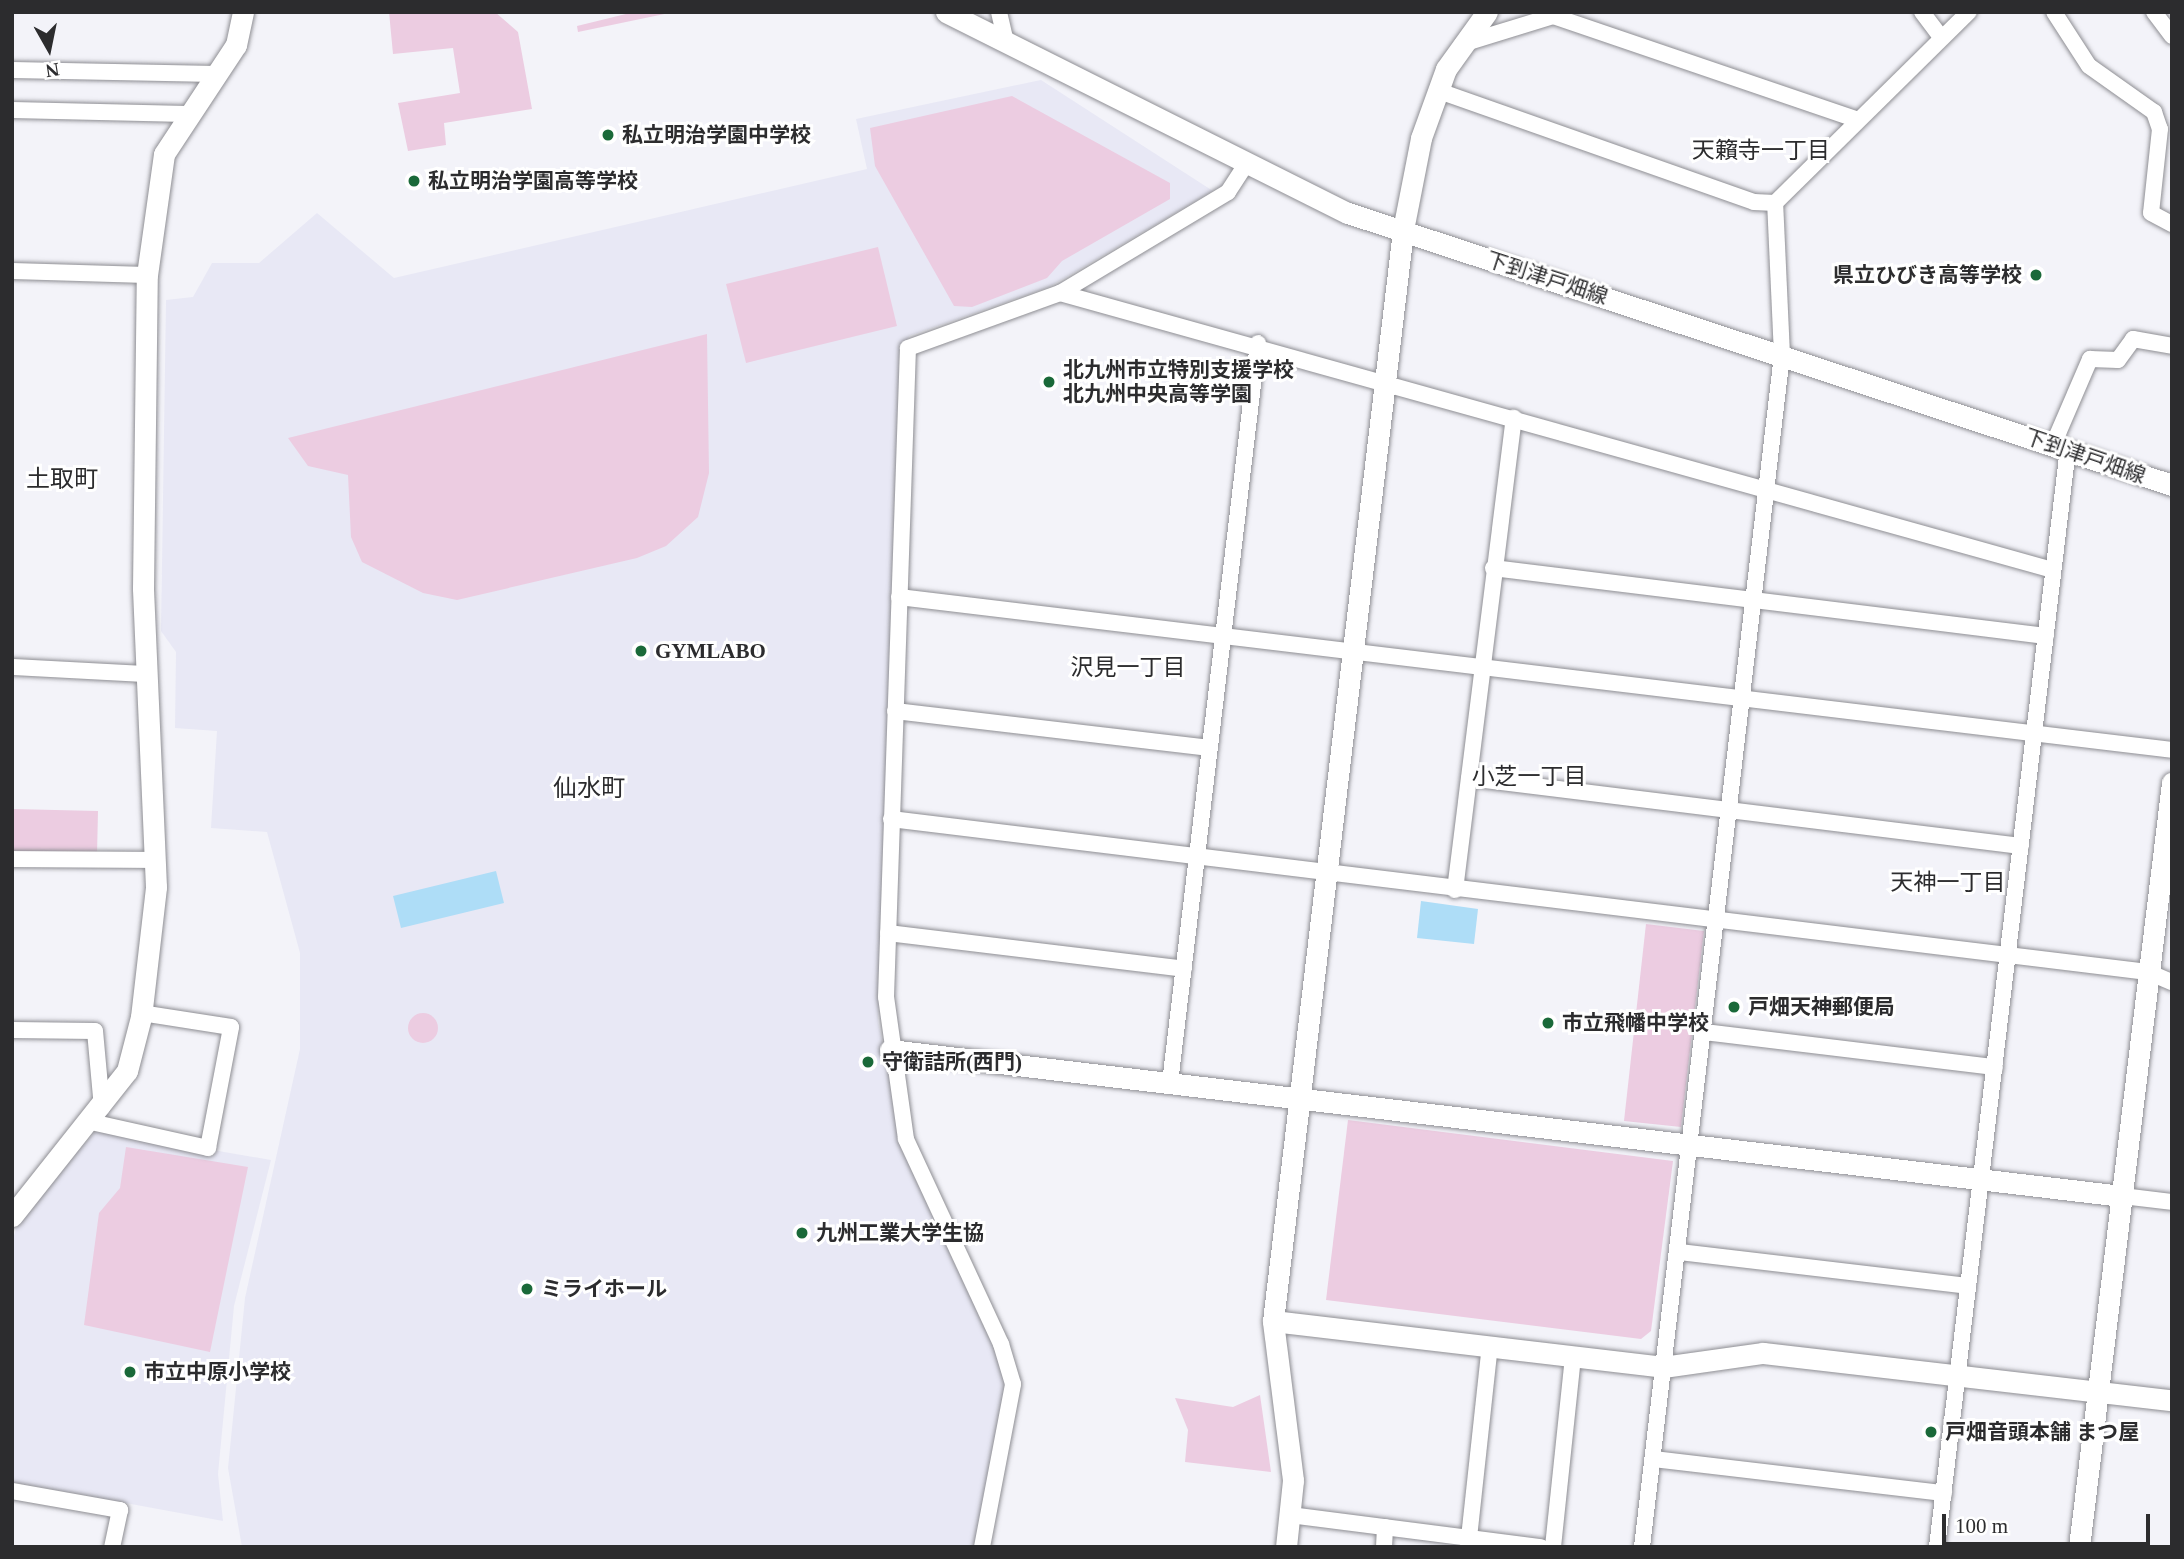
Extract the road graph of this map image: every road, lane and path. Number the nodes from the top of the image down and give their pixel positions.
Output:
1 (243, 12) edge
2 (946, 12) edge
3 (999, 12) edge
4 (1488, 12) edge
5 (1922, 12) edge
6 (1969, 12) edge
7 (2054, 12) edge
8 (2154, 12) edge
9 (1554, 14) edge
10 (2172, 36) edge
11 (1941, 37) junction
12 (1006, 43) junction
13 (1462, 44) junction
14 (12, 69) edge
15 (216, 74) junction
16 (1439, 91) junction
17 (12, 110) edge
18 (187, 114) junction
19 (1855, 119) junction
20 (1245, 166) junction
21 (1774, 203) junction
22 (2172, 224) edge
23 (1403, 230) junction
24 (12, 271) edge
25 (147, 275) junction
26 (1060, 293) junction
27 (1258, 343) junction
28 (2172, 346) edge
29 (1782, 355) junction
30 (1384, 382) junction
31 (1514, 418) junction
32 (2061, 447) junction
33 (2172, 485) edge
34 (1767, 488) junction
35 (1493, 568) junction
36 (2053, 570) junction
37 (899, 597) junction
38 (1754, 599) junction
39 (1223, 636) junction
40 (2046, 636) junction
41 (1351, 650) junction
42 (1483, 665) junction
43 (12, 667) edge
44 (146, 674) junction
45 (1743, 698) junction
46 (895, 711) junction
47 (2034, 733) junction
48 (1208, 748) junction
49 (2172, 750) edge
50 (1469, 778) junction
51 (2172, 783) edge
52 (1730, 809) junction
53 (891, 818) junction
54 (2021, 846) junction
55 (1196, 857) junction
56 (12, 859) edge
57 (155, 859) junction
58 (1326, 875) junction
59 (1455, 890) junction
60 (1717, 921) junction
61 (888, 933) junction
62 (2008, 955) junction
63 (1184, 969) junction
64 (2148, 972) junction
65 (2172, 982) edge
66 (142, 1013) junction
67 (12, 1030) edge
68 (1704, 1032) junction
69 (890, 1050) junction
70 (1994, 1067) junction
71 (1170, 1083) junction
72 (1300, 1099) junction
73 (97, 1115) junction
74 (1691, 1144) junction
75 (1981, 1180) junction
76 (2122, 1196) junction
77 (2172, 1202) edge
78 (12, 1216) edge
79 (1679, 1252) junction
80 (1968, 1286) junction
81 (1273, 1321) junction
82 (1490, 1346) junction
83 (1573, 1356) junction
84 (1663, 1367) junction
85 (1958, 1376) junction
86 (2097, 1392) junction
87 (2172, 1400) edge
88 (1653, 1459) junction
89 (12, 1491) edge
90 (1944, 1493) junction
91 (1290, 1515) junction
92 (1385, 1527) junction
93 (1468, 1542) edge
94 (113, 1547) edge
95 (982, 1547) edge
96 (1286, 1547) edge
97 (1384, 1547) edge
98 (1541, 1547) edge
99 (1553, 1547) edge
100 (1642, 1547) edge
101 (1937, 1547) edge
102 (2079, 1547) edge

1 - 15 street
2 - 12 street, 下到津戸畑線
3 - 12 street
4 - 13 street
5 - 11 street
6 - 11 street
7 - 22 street
8 - 10 street
9 - 13 street
9 - 19 street
11 - 19 street
12 - 20 street, 下到津戸畑線
13 - 16 street
14 - 15 street
15 - 18 street
16 - 21 street
16 - 23 street
17 - 18 street
18 - 25 street
19 - 21 street
20 - 23 street, 下到津戸畑線
20 - 26 street
21 - 29 street
23 - 29 street, 下到津戸畑線
23 - 30 street
24 - 25 street
25 - 44 street
26 - 27 street
26 - 37 street
27 - 30 street
27 - 39 street
28 - 32 street
29 - 32 street, 下到津戸畑線
29 - 34 street
30 - 31 street
30 - 41 street
31 - 34 street
31 - 35 street
32 - 33 street, 下到津戸畑線
32 - 36 street
34 - 36 street
34 - 38 street
35 - 38 street
35 - 42 street
36 - 40 street
37 - 39 street
37 - 46 street
38 - 40 street
38 - 45 street
39 - 41 street
39 - 48 street
40 - 47 street
41 - 42 street
41 - 58 street
42 - 45 street
42 - 50 street
43 - 44 street
44 - 57 street
45 - 47 street
45 - 52 street
46 - 48 street
46 - 53 street
47 - 49 street
47 - 54 street
48 - 55 street
50 - 52 street
50 - 59 street
51 - 64 street
52 - 54 street
52 - 60 street
53 - 55 street
53 - 61 street
54 - 62 street
55 - 58 street
55 - 63 street
56 - 57 street
57 - 66 street
58 - 59 street
58 - 72 street
59 - 60 street
60 - 62 street
60 - 68 street
61 - 63 street
61 - 69 street
62 - 64 street
62 - 70 street
63 - 71 street
64 - 65 street
64 - 76 street
66 - 73 street
66 - 73 street
67 - 73 street
68 - 70 street
68 - 74 street
69 - 71 street
69 - 95 street
70 - 75 street
71 - 72 street
72 - 74 street
72 - 81 street
73 - 78 street
74 - 75 street
74 - 79 street
75 - 76 street
75 - 80 street
76 - 77 street
76 - 86 street
79 - 80 street
79 - 84 street
80 - 85 street
81 - 82 street
81 - 91 street
82 - 83 street
82 - 93 street
83 - 84 street
83 - 99 street
84 - 85 street
84 - 88 street
85 - 86 street
85 - 90 street
86 - 87 street
86 - 102 street
88 - 90 street
88 - 100 street
89 - 94 street
90 - 101 street
91 - 92 street
91 - 96 street
92 - 93 street
92 - 97 street
93 - 98 street

